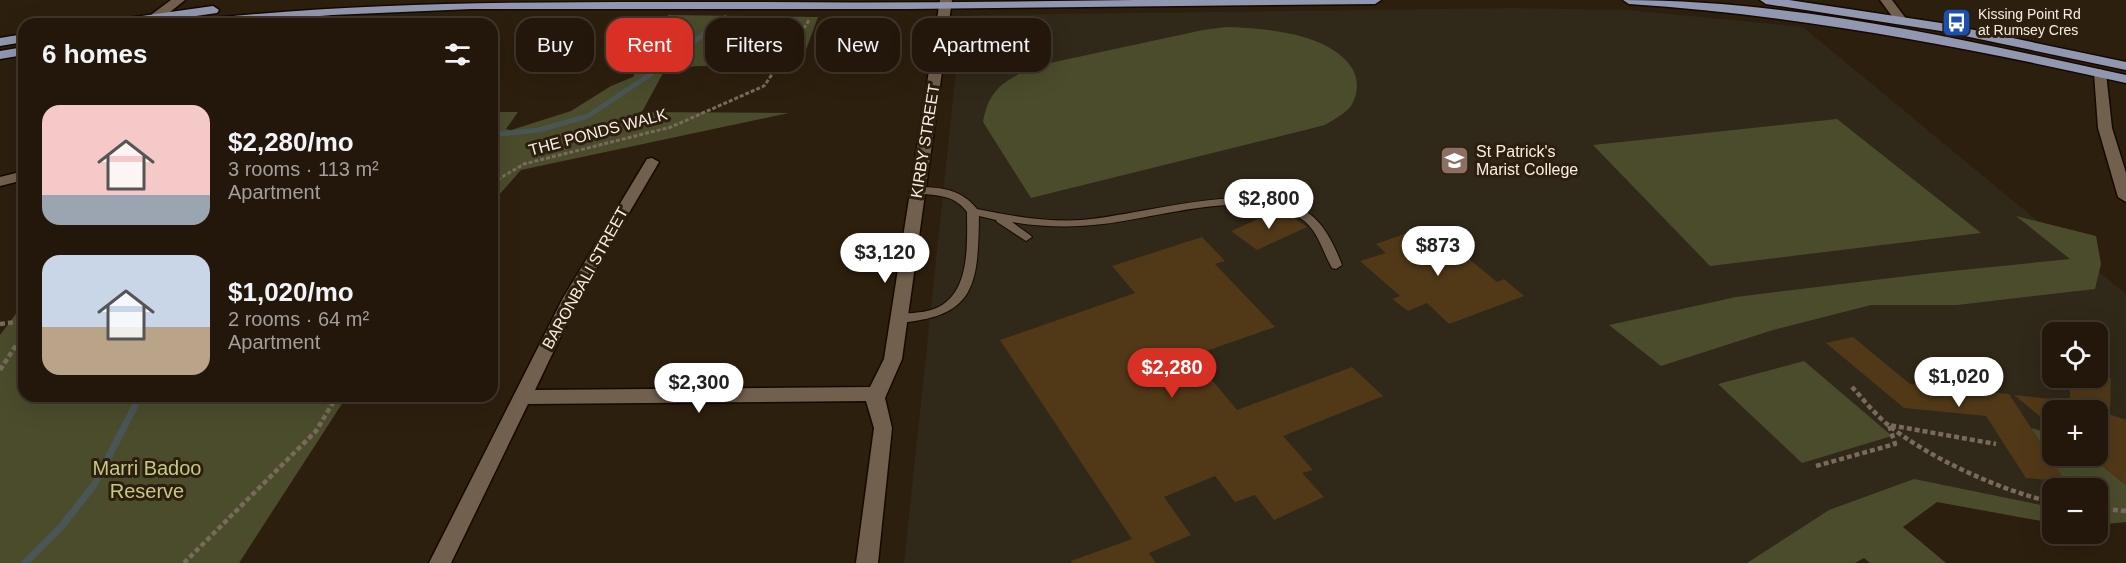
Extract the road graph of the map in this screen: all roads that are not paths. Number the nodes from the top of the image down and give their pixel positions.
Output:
1 (179, 0) edge
2 (1375, 0) edge
3 (1629, 0) edge
4 (1766, 0) edge
5 (1886, 0) edge
6 (946, 3) edge
7 (246, 5) dead end
8 (156, 17) junction
9 (150, 18) edge
10 (235, 18) edge
11 (1901, 20) junction
12 (18, 39) edge
13 (0, 42) edge
14 (18, 52) edge
15 (0, 55) edge
16 (2126, 66) edge
17 (2100, 73) junction
18 (2126, 79) edge
19 (652, 162) dead end
20 (18, 177) edge
21 (0, 182) edge
22 (917, 190) junction
23 (2126, 197) edge
24 (973, 212) junction
25 (995, 216) junction
26 (1026, 237) dead end
27 (1336, 265) dead end
28 (897, 319) junction
29 (876, 394) junction
30 (523, 397) junction
31 (440, 563) edge
32 (867, 563) edge

1 - 8 street
2 - 6 main road
3 - 17 main road
4 - 11 main road
5 - 11 street
6 - 10 main road
6 - 22 street, KIRBY STREET
7 - 8 main road
8 - 9 main road
11 - 16 main road
12 - 13 main road
14 - 15 main road
17 - 18 main road
17 - 23 street
19 - 30 street, BARONBALI STREET
20 - 21 street
22 - 24 lane
22 - 28 street, KIRBY STREET
24 - 25 lane
24 - 28 lane
25 - 26 lane
25 - 27 lane
28 - 29 street, KIRBY STREET
29 - 30 street
29 - 32 street
30 - 31 street, BARONBALI STREET

